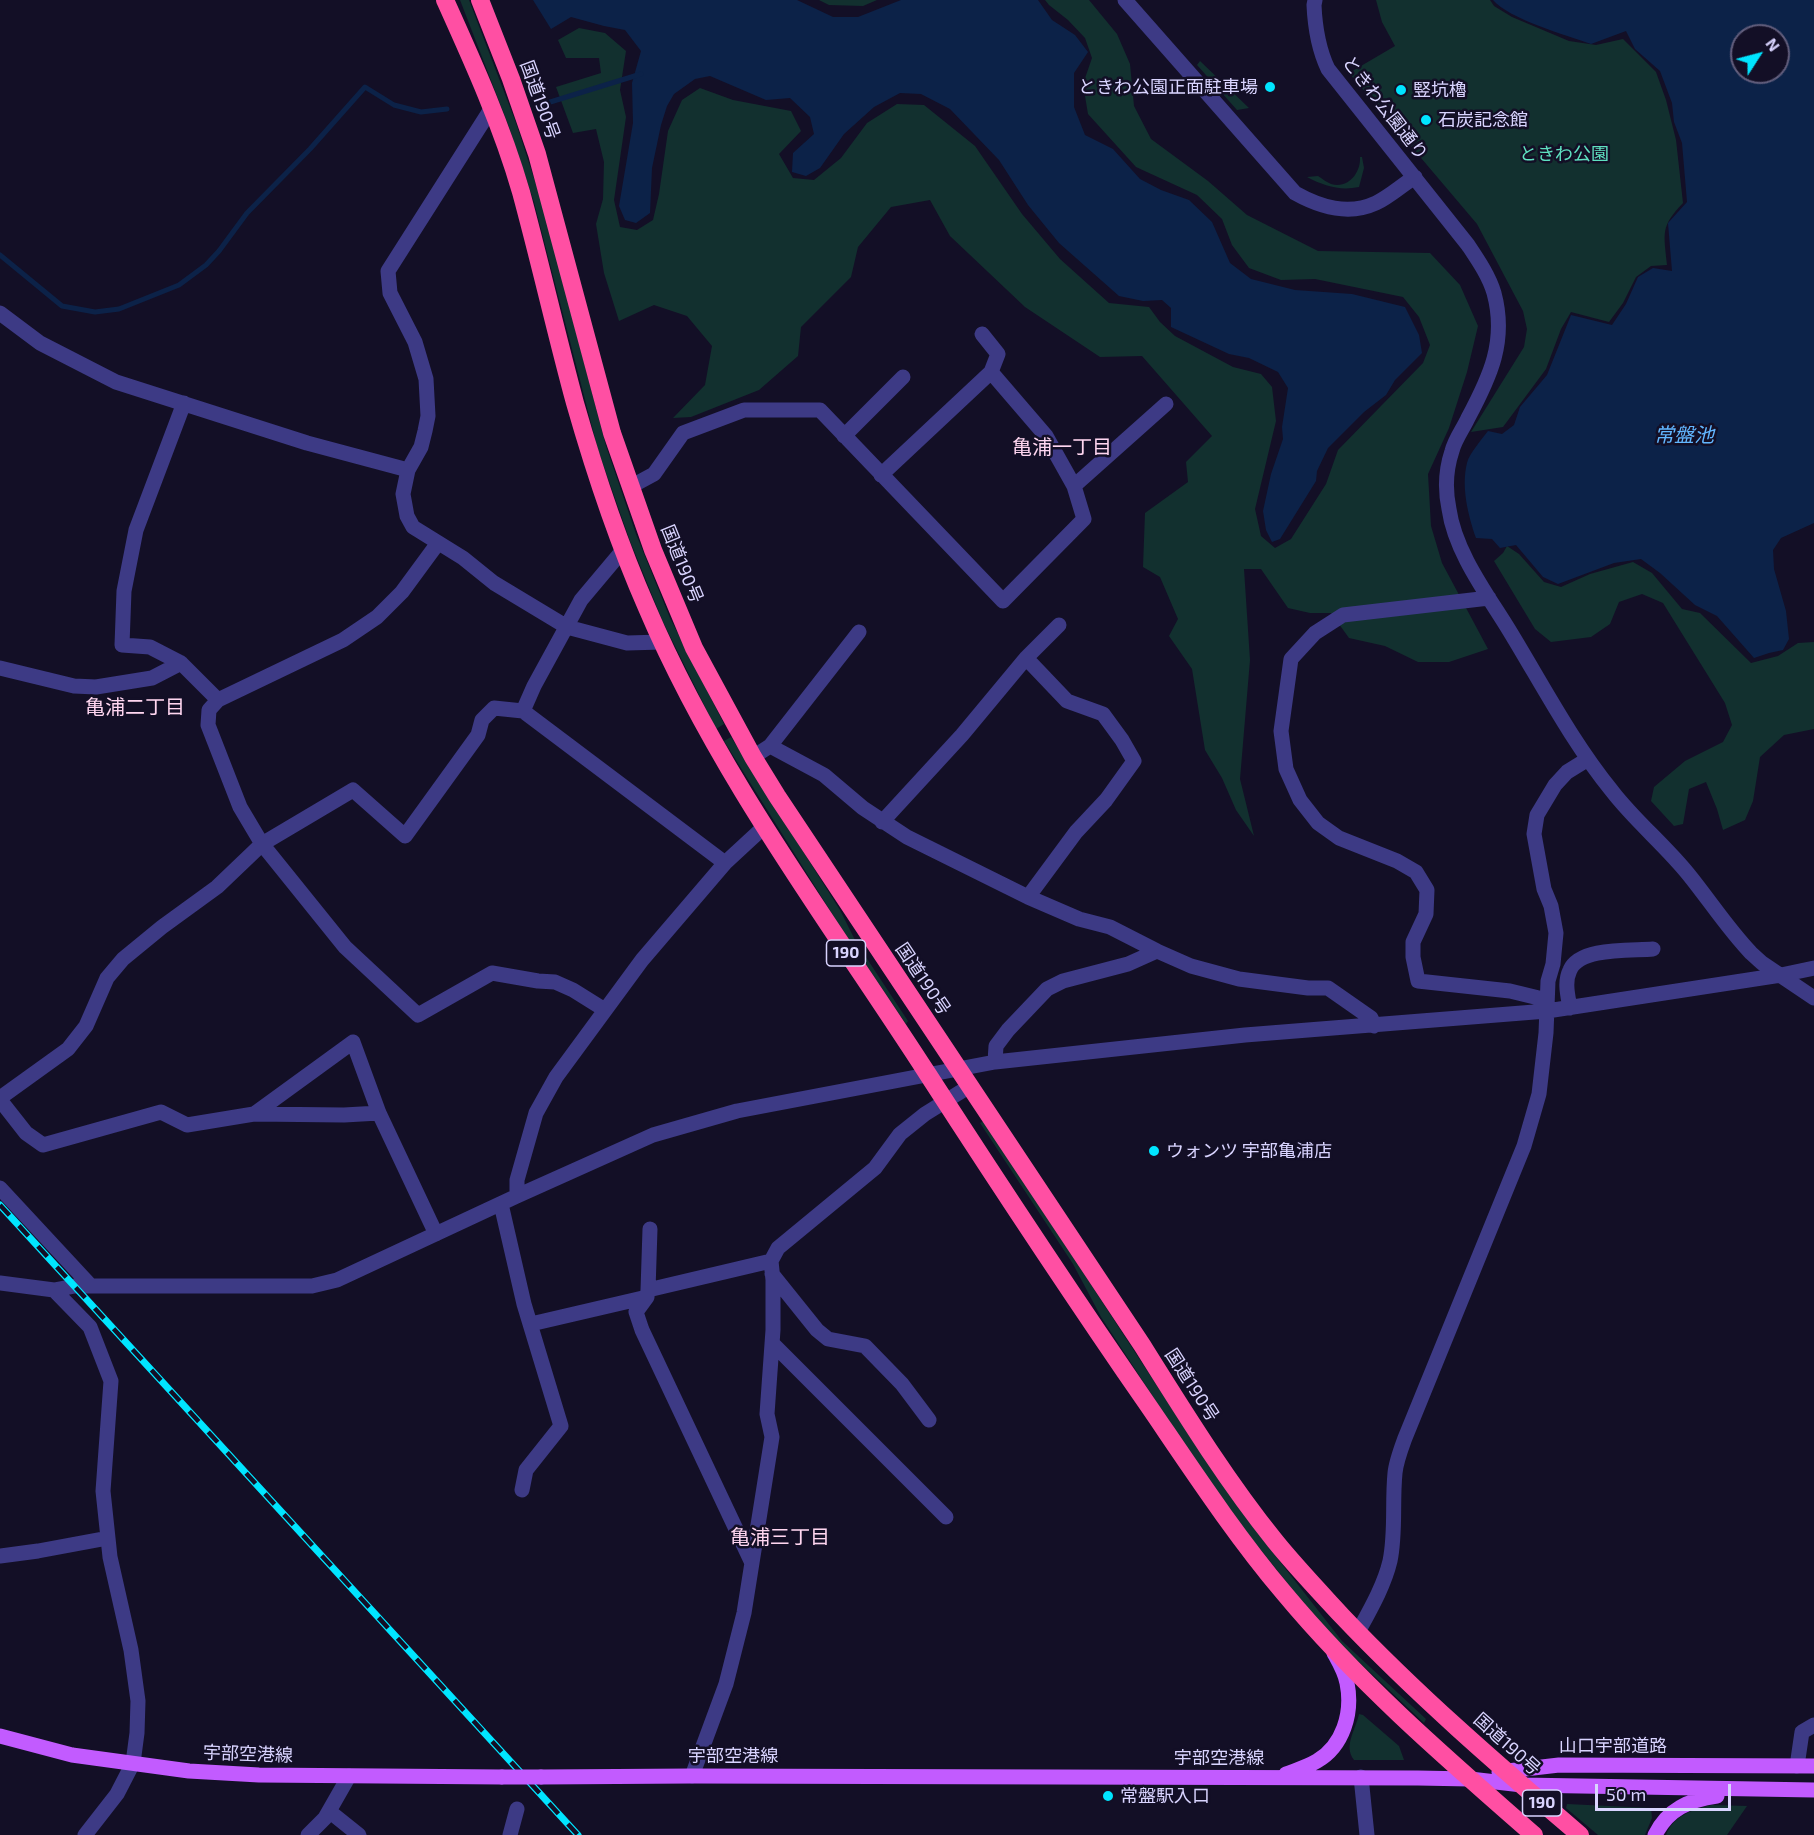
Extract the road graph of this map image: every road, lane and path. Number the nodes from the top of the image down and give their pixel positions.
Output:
1 (445, 0) edge
2 (480, 0) edge
3 (1125, 0) edge
4 (1315, 0) edge
5 (491, 109) junction
6 (1414, 177) junction
7 (0, 313) edge
8 (982, 334) dead end
9 (991, 372) junction
10 (903, 377) dead end
11 (184, 403) junction
12 (1166, 404) dead end
13 (844, 436) junction
14 (408, 470) junction
15 (881, 475) junction
16 (1074, 486) junction
17 (630, 487) junction
18 (438, 543) junction
19 (623, 550) junction
20 (1489, 598) junction
21 (1059, 625) dead end
22 (567, 627) junction
23 (859, 632) dead end
24 (662, 642) junction
25 (1026, 658) junction
26 (181, 663) junction
27 (0, 668) edge
28 (218, 700) junction
29 (522, 711) junction
30 (770, 746) junction
31 (753, 758) junction
32 (1588, 759) junction
33 (882, 822) junction
34 (765, 826) junction
35 (262, 844) junction
36 (725, 862) junction
37 (1028, 897) junction
38 (1653, 949) dead end
39 (1156, 951) junction
40 (1814, 968) edge
41 (1780, 975) junction
42 (1814, 998) edge
43 (1547, 1005) junction
44 (1570, 1008) junction
45 (605, 1010) junction
46 (1374, 1026) junction
47 (995, 1062) junction
48 (958, 1068) junction
49 (928, 1075) junction
50 (970, 1086) junction
51 (0, 1099) edge
52 (944, 1101) junction
53 (380, 1113) junction
54 (254, 1114) junction
55 (0, 1188) edge
56 (517, 1196) junction
57 (501, 1204) junction
58 (650, 1229) dead end
59 (436, 1234) junction
60 (772, 1268) junction
61 (0, 1283) edge
62 (91, 1286) junction
63 (54, 1290) junction
64 (647, 1294) junction
65 (531, 1324) junction
66 (772, 1343) junction
67 (929, 1420) dead end
68 (522, 1490) dead end
69 (946, 1517) dead end
70 (108, 1538) junction
71 (0, 1556) edge
72 (752, 1563) junction
73 (1358, 1632) junction
74 (1329, 1645) junction
75 (1814, 1725) edge
76 (0, 1736) edge
77 (133, 1763) junction
78 (1797, 1766) junction
79 (1814, 1766) edge
80 (1505, 1770) junction
81 (349, 1776) junction
82 (692, 1776) junction
83 (1361, 1777) junction
84 (1278, 1778) junction
85 (1470, 1779) junction
86 (1522, 1785) junction
87 (1767, 1790) junction
88 (1814, 1790) edge
89 (517, 1809) dead end
90 (329, 1811) junction
91 (86, 1835) edge
92 (308, 1835) edge
93 (359, 1835) edge
94 (510, 1835) edge
95 (1367, 1835) edge
96 (1534, 1835) edge
97 (1580, 1835) edge
98 (1655, 1835) edge

1 - 5 highway, 190
2 - 17 highway, 国道190号 / 190
3 - 6 street, ときわ公園通り
4 - 6 street, ときわ公園通り
5 - 14 street
5 - 19 highway, 190
6 - 20 street
7 - 11 street
8 - 9 street
9 - 15 street
9 - 16 street
10 - 13 street
11 - 14 street
11 - 26 street
12 - 16 street
13 - 15 street
13 - 17 street
14 - 18 street
15 - 16 street
17 - 31 highway, 国道190号 / 190
18 - 22 street
18 - 28 street
19 - 22 street
19 - 24 highway, 190
20 - 32 street
20 - 43 street
21 - 25 street
22 - 24 street
22 - 29 street
23 - 30 street
24 - 34 highway, 190
25 - 33 street
25 - 37 street
26 - 27 street
26 - 28 street
28 - 35 street
29 - 35 street
29 - 36 street
30 - 31 street
30 - 33 street
31 - 48 highway, 国道190号 / 190
32 - 41 street
32 - 43 street
33 - 37 street
34 - 36 street
34 - 49 highway, 190
35 - 45 street
35 - 51 street
36 - 45 street
37 - 39 street
38 - 44 street
39 - 46 street
39 - 47 street
40 - 41 street
41 - 42 street
41 - 44 street
43 - 44 street
43 - 46 street
43 - 73 street
45 - 56 street
46 - 47 street
47 - 48 street
48 - 49 street
48 - 50 highway, 国道190号 / 190
49 - 52 highway, 190
49 - 56 street
50 - 52 street
50 - 73 highway, 国道190号 / 190
51 - 54 street
52 - 60 street
52 - 74 highway, 190
53 - 54 street
53 - 54 street
53 - 59 street
55 - 62 street
56 - 57 street
57 - 59 street
57 - 65 street
58 - 64 street
59 - 62 street
60 - 64 street
60 - 66 street
60 - 67 street
61 - 63 street
62 - 63 street
63 - 70 street
64 - 65 street
64 - 72 street
65 - 68 street
66 - 69 street
66 - 72 street
70 - 71 street
70 - 77 street
72 - 82 street
73 - 80 highway, 国道190号 / 190
74 - 84 main road
74 - 85 highway, 190
75 - 78 street
76 - 77 main road, 宇部空港線
77 - 81 main road, 宇部空港線
77 - 91 street
78 - 79 main road, 山口宇部道路
78 - 80 main road, 山口宇部道路
80 - 85 main road, 山口宇部道路
80 - 86 highway, 国道190号 / 190
81 - 82 main road, 宇部空港線, bridge
81 - 90 street
82 - 84 main road, 宇部空港線
83 - 84 main road, 宇部空港線
83 - 85 main road, 宇部空港線
83 - 95 street
85 - 86 main road
85 - 96 highway, 190
86 - 87 main road
86 - 97 highway, 国道190号 / 190
87 - 88 main road
87 - 98 main road
89 - 94 street
90 - 92 street
90 - 93 street

